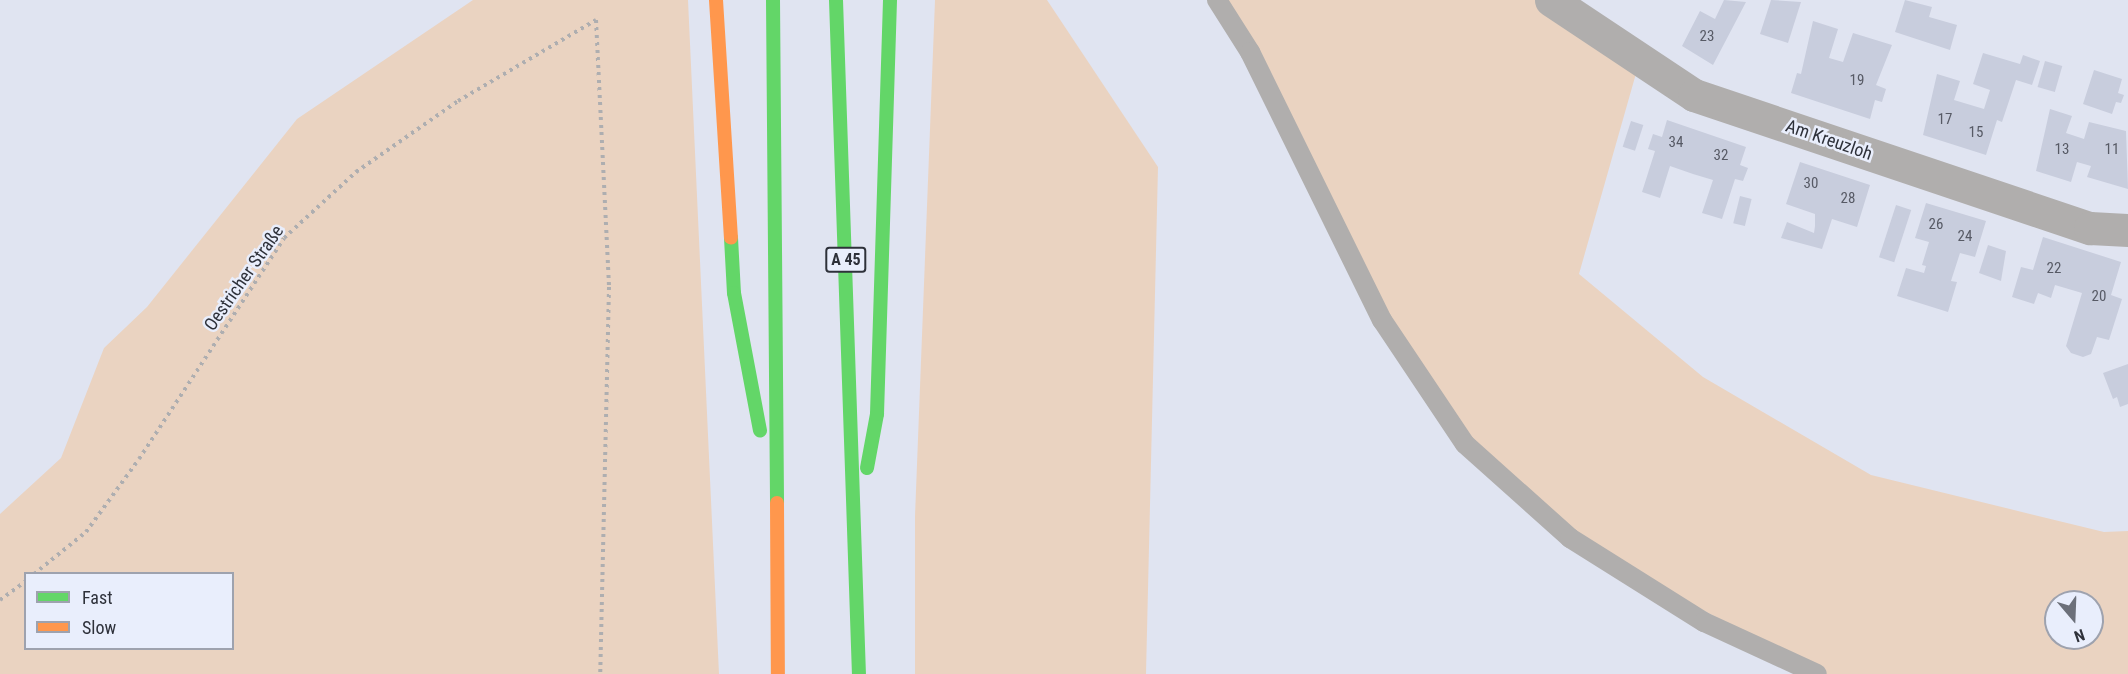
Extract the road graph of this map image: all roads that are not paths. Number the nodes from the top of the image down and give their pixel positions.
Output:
1 (716, 0) edge
2 (773, 0) edge
3 (837, 0) edge
4 (890, 0) edge
5 (1217, 0) edge
6 (1551, 0) edge
7 (2128, 230) edge
8 (775, 507) junction
9 (857, 520) junction
10 (778, 674) edge
11 (859, 674) edge
12 (1817, 674) edge

1 - 8 highway
2 - 8 highway
3 - 9 highway, A 45
4 - 9 highway
5 - 12 lane
6 - 7 street, Am Kreuzloh
8 - 10 highway
9 - 11 highway, A 45

